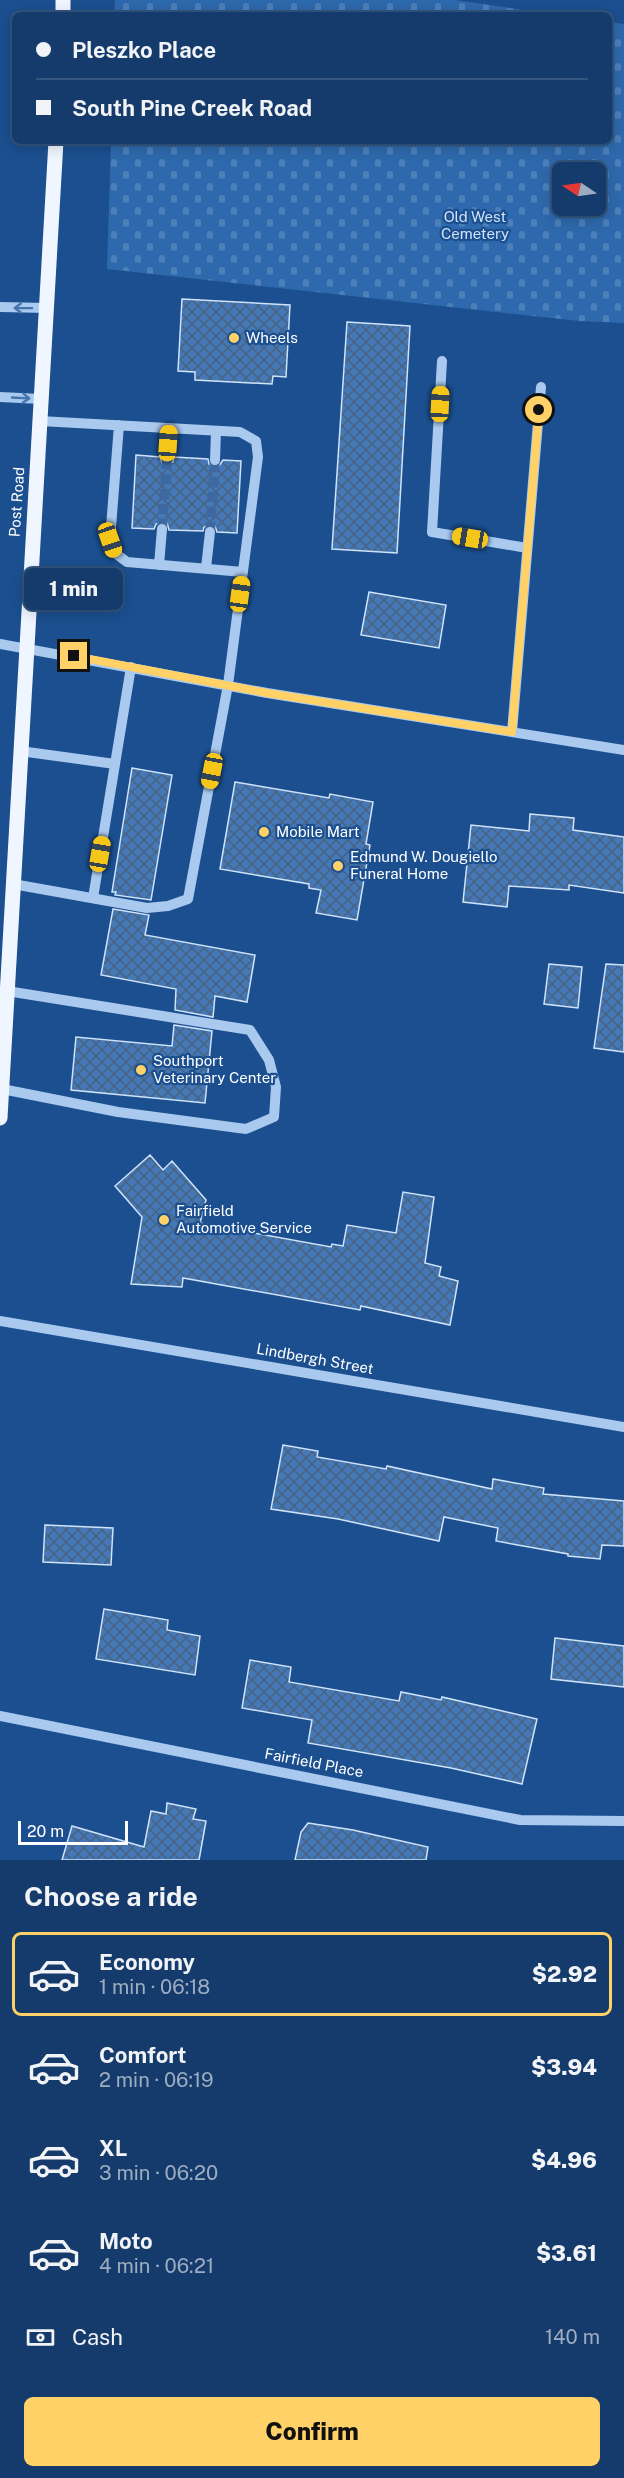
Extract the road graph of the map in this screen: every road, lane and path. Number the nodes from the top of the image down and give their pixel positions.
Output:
1 (56, 144) edge
2 (0, 307) edge
3 (47, 308) junction
4 (442, 361) dead end
5 (541, 387) dead end
6 (0, 397) edge
7 (41, 399) junction
8 (40, 421) junction
9 (119, 425) junction
10 (169, 428) junction
11 (216, 431) junction
12 (167, 457) tunnel mouth
13 (215, 460) tunnel mouth
14 (162, 529) tunnel mouth
15 (210, 532) tunnel mouth
16 (527, 548) junction
17 (159, 565) junction
18 (206, 568) junction
19 (243, 572) junction
20 (0, 644) edge
21 (25, 647) junction
22 (131, 667) junction
23 (228, 685) junction
24 (512, 732) junction
25 (624, 750) edge
26 (20, 751) junction
27 (115, 764) junction
28 (12, 885) junction
29 (93, 898) junction
30 (7, 991) junction
31 (2, 1041) edge
32 (2, 1089) junction
33 (0, 1118) edge
34 (0, 1321) edge
35 (624, 1427) edge
36 (0, 1716) edge
37 (624, 1821) edge

1 - 3 main road, Post Road
3 -> 2 street
3 - 7 main road, Post Road
4 - 16 street
5 - 16 street
6 -> 7 street
7 - 8 main road, Post Road
8 - 9 street
8 - 21 main road, Post Road
9 - 10 street
9 - 17 street
10 - 11 street
10 - 12 street
11 - 13 street
11 - 19 street
14 - 17 street
15 - 18 street
16 - 24 street
17 - 18 street
18 - 19 street
19 - 23 street
20 - 21 street
21 - 22 street
21 - 26 main road, Post Road
22 - 23 street
22 - 27 street
23 - 24 street
23 - 29 street
24 - 25 street
26 - 27 street
26 - 28 main road, Post Road
27 - 29 street
28 - 29 street
28 - 30 main road, Post Road
30 - 31 main road, Post Road
30 - 32 street
31 - 32 main road, Post Road
32 - 33 main road, Post Road
34 - 35 street, Lindbergh Street
36 - 37 street, Fairfield Place

